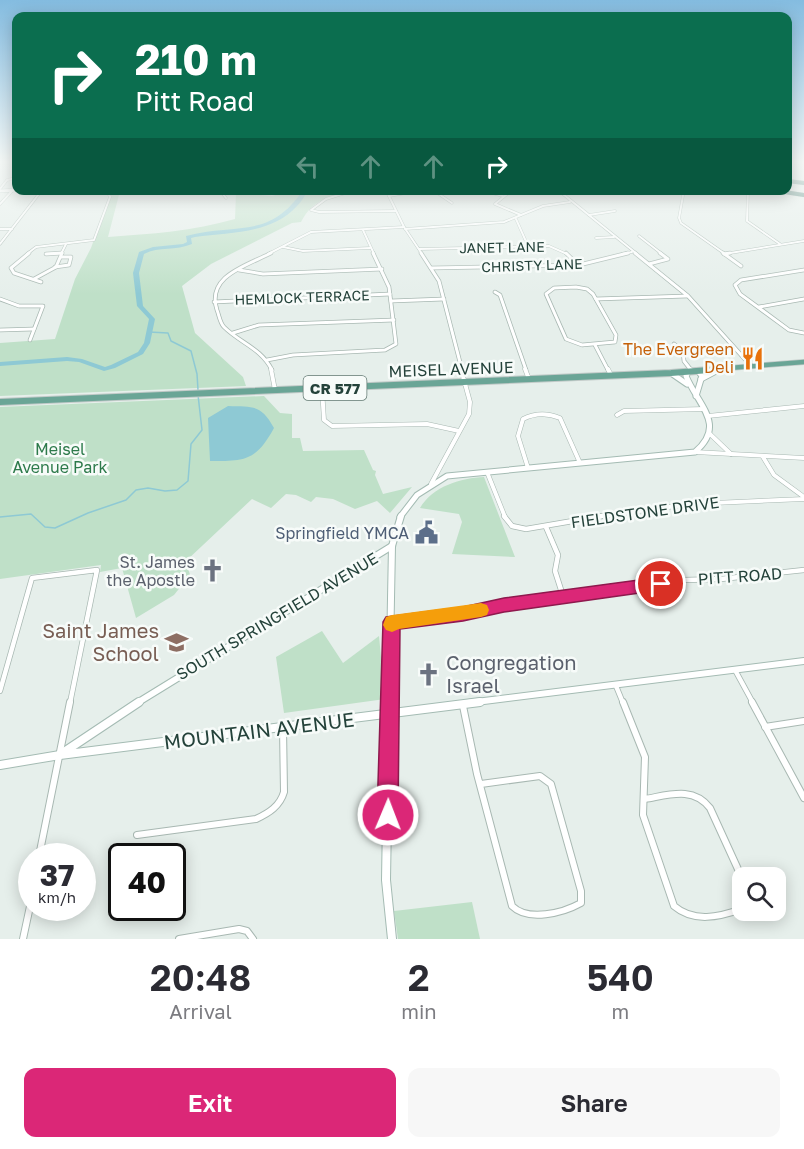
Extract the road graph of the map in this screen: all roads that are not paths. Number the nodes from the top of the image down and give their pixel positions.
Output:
1 (30, 206) edge
2 (107, 206) edge
3 (315, 206) edge
4 (394, 206) edge
5 (496, 206) edge
6 (545, 206) edge
7 (576, 206) edge
8 (681, 206) edge
9 (747, 206) edge
10 (615, 210) dead end
11 (396, 211) junction
12 (521, 215) junction
13 (588, 215) junction
14 (516, 219) junction
15 (405, 228) junction
16 (0, 229) edge
17 (13, 229) junction
18 (363, 230) junction
19 (639, 236) dead end
20 (614, 237) junction
21 (596, 238) dead end
22 (804, 241) edge
23 (0, 244) edge
24 (66, 244) junction
25 (781, 244) junction
26 (528, 246) junction
27 (282, 247) junction
28 (370, 248) junction
29 (419, 249) junction
30 (632, 251) junction
31 (46, 254) dead end
32 (723, 254) junction
33 (61, 255) junction
34 (648, 264) junction
35 (579, 265) junction
36 (741, 266) dead end
37 (54, 267) junction
38 (431, 268) junction
39 (238, 269) junction
40 (381, 269) junction
41 (804, 270) edge
42 (33, 279) junction
43 (41, 282) dead end
44 (495, 292) dead end
45 (390, 294) junction
46 (688, 296) junction
47 (444, 298) junction
48 (0, 299) edge
49 (804, 299) edge
50 (596, 300) junction
51 (392, 301) junction
52 (214, 302) junction
53 (759, 307) junction
54 (393, 320) junction
55 (34, 329) junction
56 (0, 330) edge
57 (804, 333) edge
58 (232, 334) junction
59 (30, 340) dead end
60 (595, 344) junction
61 (674, 344) dead end
62 (267, 360) junction
63 (804, 362) edge
64 (752, 366) junction
65 (722, 369) junction
66 (693, 372) junction
67 (671, 374) junction
68 (611, 376) junction
69 (529, 380) junction
70 (701, 380) junction
71 (465, 382) junction
72 (688, 385) junction
73 (322, 388) junction
74 (275, 391) junction
75 (696, 396) junction
76 (0, 402) edge
77 (804, 406) edge
78 (704, 409) junction
79 (617, 415) dead end
80 (708, 416) junction
81 (459, 431) junction
82 (710, 434) junction
83 (695, 452) junction
84 (731, 454) junction
85 (763, 457) junction
86 (804, 458) edge
87 (581, 464) junction
88 (528, 468) junction
89 (486, 472) junction
90 (431, 484) junction
91 (804, 498) edge
92 (546, 527) junction
93 (392, 546) junction
94 (804, 570) edge
95 (563, 596) junction
96 (392, 622) junction
97 (804, 661) edge
98 (735, 670) junction
99 (616, 686) junction
100 (0, 691) edge
101 (463, 706) junction
102 (390, 713) junction
103 (804, 721) edge
104 (765, 727) junction
105 (283, 728) junction
106 (60, 755) junction
107 (0, 765) edge
108 (481, 784) junction
109 (804, 798) edge
110 (645, 799) junction
111 (137, 835) dead end
112 (42, 843) edge
113 (737, 867) edge
114 (732, 911) edge
115 (27, 921) edge
116 (23, 939) edge
117 (179, 939) edge
118 (253, 939) edge
119 (392, 939) edge

1 - 17 street
2 - 24 street
3 - 11 street
4 - 11 street
5 - 12 street
6 - 12 street
7 - 13 street
8 - 32 street
9 - 25 street
10 - 13 street
11 - 15 street
12 - 14 street
13 - 20 street
14 - 15 street
14 - 26 street
15 - 18 street
15 - 29 street
16 - 17 street
17 - 23 street
18 - 27 street
18 - 28 street
19 - 34 street
20 - 21 street
20 - 30 street
22 - 25 street
24 - 33 street
24 - 42 street
25 - 32 street
26 - 29 street, JANET LANE
26 - 35 street, JANET LANE
27 - 28 street
27 - 39 street
28 - 40 street
29 - 38 street
30 - 34 street
30 - 35 street, CHRISTY LANE
31 - 33 street
32 - 36 street
33 - 37 street
33 - 37 street
34 - 46 street
35 - 38 street, CHRISTY LANE
37 - 42 street
38 - 47 street
39 - 40 street
39 - 52 street
40 - 45 street
41 - 53 street
42 - 43 street
44 - 69 street
45 - 51 street
45 - 52 street, HEMLOCK TERRACE
46 - 50 street
46 - 64 street
47 - 51 street
47 - 71 street
48 - 55 street
49 - 53 street
50 - 60 street
50 - 60 street
51 - 54 street
52 - 58 street
53 - 57 street
54 - 58 street
54 - 62 street
55 - 56 street
55 - 59 street
58 - 62 street
60 - 68 street
61 - 66 street
62 - 74 street
63 - 64 main road, CR 577
64 - 65 main road, CR 577
65 - 66 main road, CR 577
65 - 70 street
66 - 67 main road, MEISEL AVENUE / CR 577
66 - 70 street
66 - 72 street
67 - 68 main road, MEISEL AVENUE / CR 577
67 - 72 street
68 - 69 main road, MEISEL AVENUE / CR 577
69 - 71 main road, MEISEL AVENUE / CR 577
70 - 75 street
71 - 73 main road, MEISEL AVENUE / CR 577
71 - 81 street
72 - 75 street
73 - 74 main road, MEISEL AVENUE / CR 577
73 - 81 street
74 - 76 main road, MEISEL AVENUE / CR 577
75 - 78 street
77 - 80 street
78 - 79 street
78 - 80 street
80 - 82 street
81 - 90 street
82 - 83 street
82 - 84 street
83 - 84 street
83 - 87 street, SOUTH SPRINGFIELD AVENUE
84 - 85 street
85 - 86 street
85 - 91 street
87 - 88 street, SOUTH SPRINGFIELD AVENUE
87 - 88 street
88 - 89 street, SOUTH SPRINGFIELD AVENUE
89 - 90 street, SOUTH SPRINGFIELD AVENUE
89 - 92 street, FIELDSTONE DRIVE
90 - 93 street, SOUTH SPRINGFIELD AVENUE
91 - 92 street, FIELDSTONE DRIVE
92 - 95 street
93 - 96 street
93 - 106 street, SOUTH SPRINGFIELD AVENUE
94 - 95 street, PITT ROAD
95 - 96 street, PITT ROAD
96 - 102 street
97 - 98 street, MOUNTAIN AVENUE
98 - 99 street, MOUNTAIN AVENUE
98 - 104 street
99 - 101 street, MOUNTAIN AVENUE
99 - 110 street
100 - 106 street
101 - 102 street, MOUNTAIN AVENUE
101 - 108 street
102 - 105 street, MOUNTAIN AVENUE
102 - 119 street
103 - 104 street
104 - 109 street
105 - 106 street, MOUNTAIN AVENUE
105 - 111 street
106 - 107 street, MOUNTAIN AVENUE
106 - 112 street
108 - 108 street
110 - 113 street
110 - 114 street
115 - 116 street
117 - 118 street

